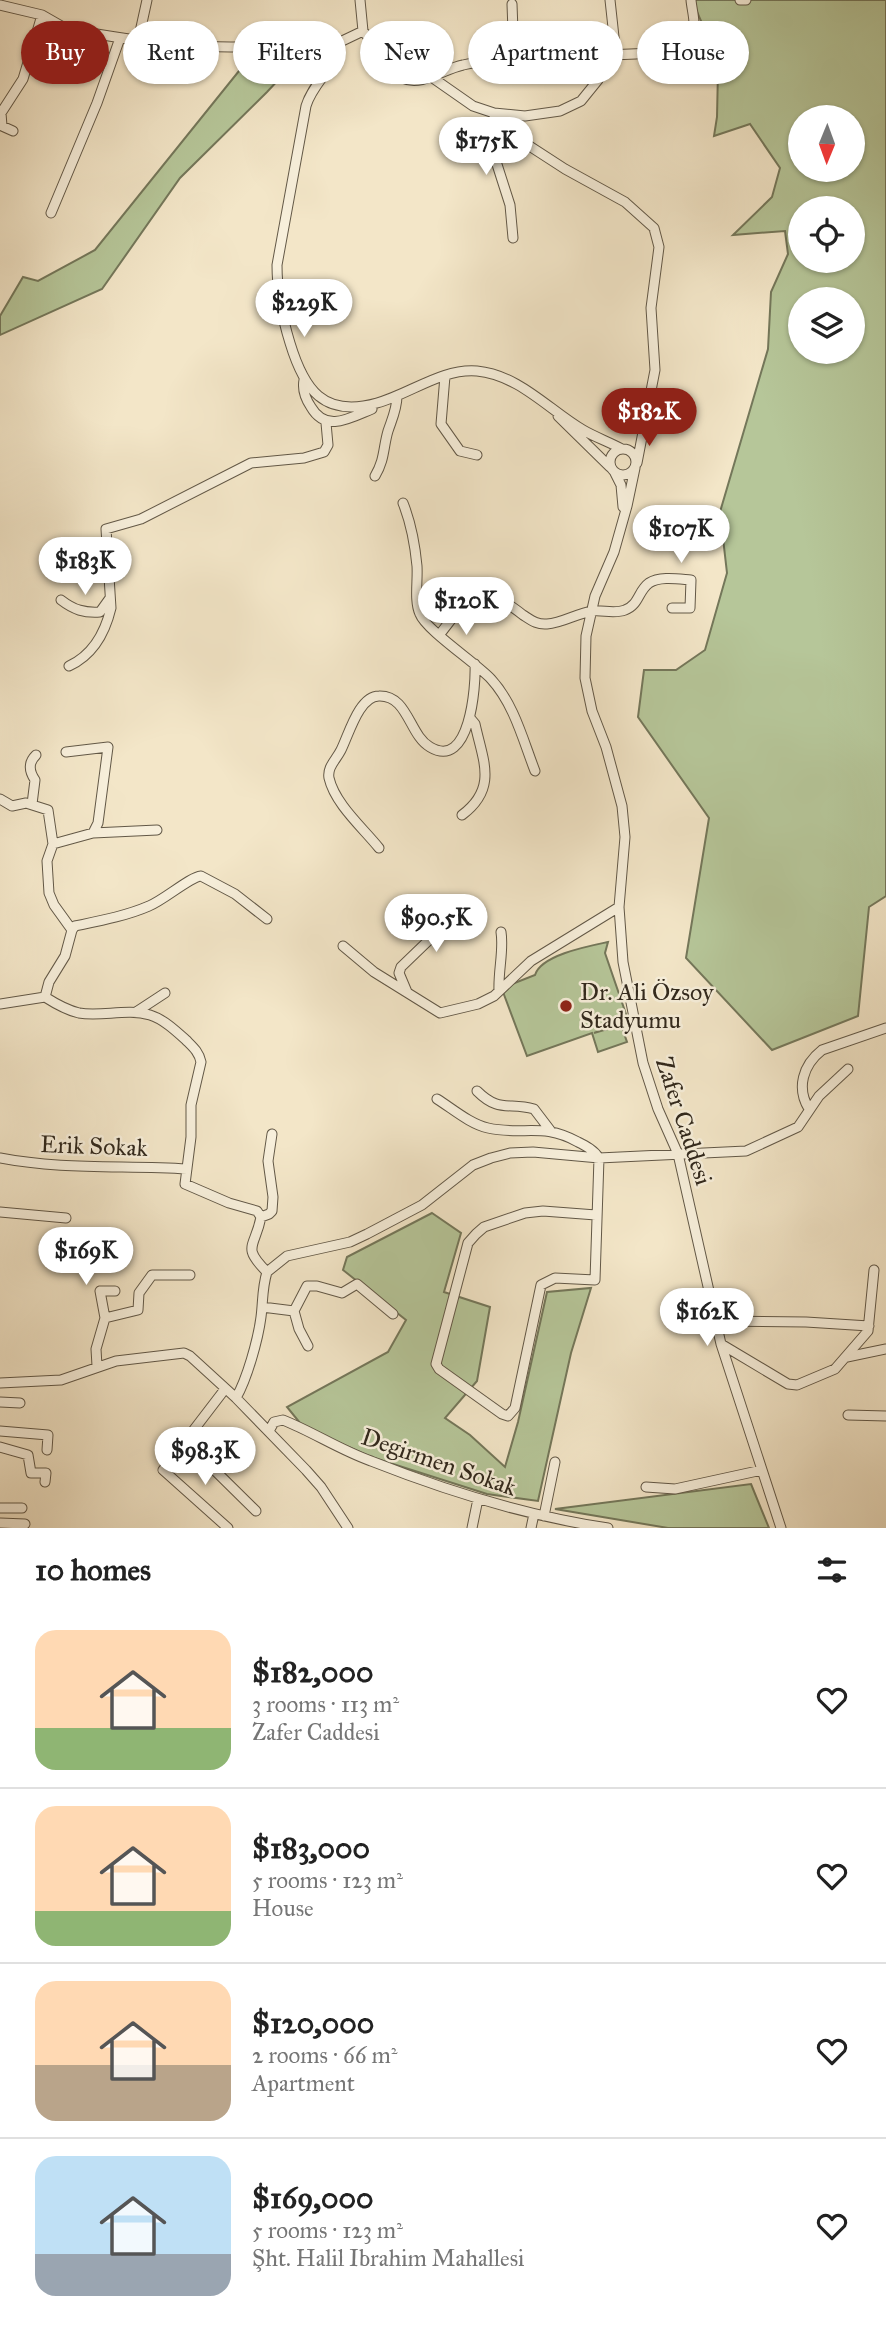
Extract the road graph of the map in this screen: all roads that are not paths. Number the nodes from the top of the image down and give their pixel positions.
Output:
1 (147, 0) edge
2 (360, 0) edge
3 (610, 0) edge
4 (691, 0) edge
5 (740, 0) edge
6 (746, 0) edge
7 (512, 4) dead end
8 (0, 5) edge
9 (42, 15) junction
10 (142, 21) edge
11 (362, 21) edge
12 (512, 21) edge
13 (612, 21) edge
14 (120, 38) junction
15 (123, 38) edge
16 (623, 54) edge
17 (317, 84) edge
18 (441, 84) edge
19 (595, 84) edge
20 (494, 118) junction
21 (13, 131) dead end
22 (51, 213) dead end
23 (513, 238) dead end
24 (445, 376) junction
25 (304, 380) junction
26 (397, 396) junction
27 (383, 401) junction
28 (554, 412) junction
29 (326, 422) junction
30 (645, 423) junction
31 (623, 449) junction
32 (477, 455) dead end
33 (636, 466) junction
34 (613, 471) junction
35 (375, 476) dead end
36 (403, 503) dead end
37 (624, 516) junction
38 (110, 598) junction
39 (61, 600) dead end
40 (672, 608) dead end
41 (592, 611) junction
42 (440, 634) junction
43 (475, 664) junction
44 (69, 666) dead end
45 (470, 718) junction
46 (66, 752) dead end
47 (36, 755) dead end
48 (535, 771) dead end
49 (0, 799) edge
50 (32, 804) junction
51 (462, 815) dead end
52 (157, 830) dead end
53 (93, 833) junction
54 (53, 844) junction
55 (379, 848) dead end
56 (619, 907) junction
57 (267, 919) dead end
58 (420, 925) dead end
59 (72, 930) junction
60 (501, 932) dead end
61 (343, 946) dead end
62 (499, 991) junction
63 (165, 993) dead end
64 (408, 993) junction
65 (42, 997) junction
66 (0, 1004) edge
67 (136, 1012) junction
68 (886, 1028) edge
69 (848, 1069) dead end
70 (477, 1091) dead end
71 (437, 1099) dead end
72 (809, 1109) junction
73 (550, 1130) junction
74 (272, 1134) dead end
75 (678, 1154) junction
76 (0, 1158) edge
77 (599, 1158) junction
78 (187, 1169) junction
79 (0, 1212) edge
80 (596, 1215) junction
81 (261, 1217) junction
82 (66, 1218) dead end
83 (874, 1270) dead end
84 (267, 1272) junction
85 (190, 1275) dead end
86 (115, 1291) dead end
87 (262, 1307) junction
88 (294, 1311) junction
89 (393, 1314) dead end
90 (105, 1318) junction
91 (715, 1321) junction
92 (869, 1326) junction
93 (721, 1344) junction
94 (308, 1346) dead end
95 (886, 1349) edge
96 (847, 1357) junction
97 (96, 1366) junction
98 (0, 1383) edge
99 (231, 1394) junction
100 (0, 1402) edge
101 (20, 1403) dead end
102 (848, 1415) dead end
103 (886, 1416) edge
104 (0, 1431) edge
105 (269, 1431) junction
106 (185, 1441) junction
107 (0, 1447) edge
108 (47, 1450) dead end
109 (555, 1462) dead end
110 (762, 1470) junction
111 (46, 1482) dead end
112 (646, 1487) dead end
113 (478, 1499) junction
114 (0, 1508) edge
115 (22, 1508) dead end
116 (256, 1511) dead end
117 (539, 1515) junction
118 (0, 1523) edge
119 (25, 1524) dead end
120 (228, 1528) edge
121 (348, 1528) edge
122 (472, 1528) edge
123 (531, 1528) edge
124 (608, 1528) edge
125 (781, 1528) edge

1 - 10 street
2 - 11 street
3 - 13 street
4 - 16 street
5 - 6 street
7 - 12 street
8 - 9 street
9 - 14 street
9 - 21 street
14 - 15 street
14 - 22 street
17 - 25 street
18 - 20 street
19 - 20 street
20 - 23 street
20 - 30 street, Zafer Caddesi
24 - 26 street
24 - 28 street
24 - 32 street
25 - 27 street
25 - 29 street
26 - 27 street
26 - 35 street
27 - 29 street
28 - 31 street
28 - 34 street
29 - 38 street
30 - 31 street
30 - 33 street, Zafer Caddesi
31 - 33 street
31 - 34 street
33 - 34 street
33 - 37 street, Zafer Caddesi
34 - 37 street, Zafer Caddesi
36 - 42 street
37 - 41 street, Zafer Caddesi
38 - 39 street
38 - 44 street
40 - 41 street
41 - 42 street
41 - 56 street, Zafer Caddesi
42 - 43 street
43 - 45 street
43 - 48 street
45 - 51 street
45 - 55 street
46 - 53 street
47 - 50 street
49 - 50 street
50 - 54 street
52 - 53 street
53 - 54 street
54 - 59 street
56 - 62 street
56 - 75 street, Zafer Caddesi
57 - 59 street
58 - 64 street
59 - 65 street
60 - 62 street
61 - 64 street
62 - 64 street
63 - 67 street
65 - 66 street
65 - 67 street
67 - 78 street
68 - 72 street
69 - 72 street
70 - 73 street
71 - 73 street
72 - 75 street
73 - 77 street
74 - 81 street
75 - 77 street
75 - 91 street, Zafer Caddesi
76 - 78 street, Erik Sokak
77 - 80 street
77 - 84 street
78 - 81 street
79 - 82 street
80 - 80 street
81 - 84 street
83 - 92 street
84 - 87 street
85 - 90 street
86 - 90 street
87 - 88 street
87 - 99 street
88 - 89 street
88 - 94 street
90 - 97 street
91 - 92 street
91 - 93 street, Zafer Caddesi
92 - 96 street
93 - 96 street
93 - 110 street, Zafer Caddesi
95 - 96 street
97 - 98 street
97 - 99 street
99 - 105 street
99 - 106 street
100 - 101 street
102 - 103 street
104 - 108 street
105 - 113 street, Degirmen Sokak
105 - 121 street
106 - 116 street
106 - 120 street
107 - 111 street
109 - 117 street
110 - 112 street
110 - 125 street, Zafer Caddesi
113 - 117 street, Degirmen Sokak
113 - 122 street
114 - 115 street
117 - 123 street
117 - 124 street, Degirmen Sokak
118 - 119 street

